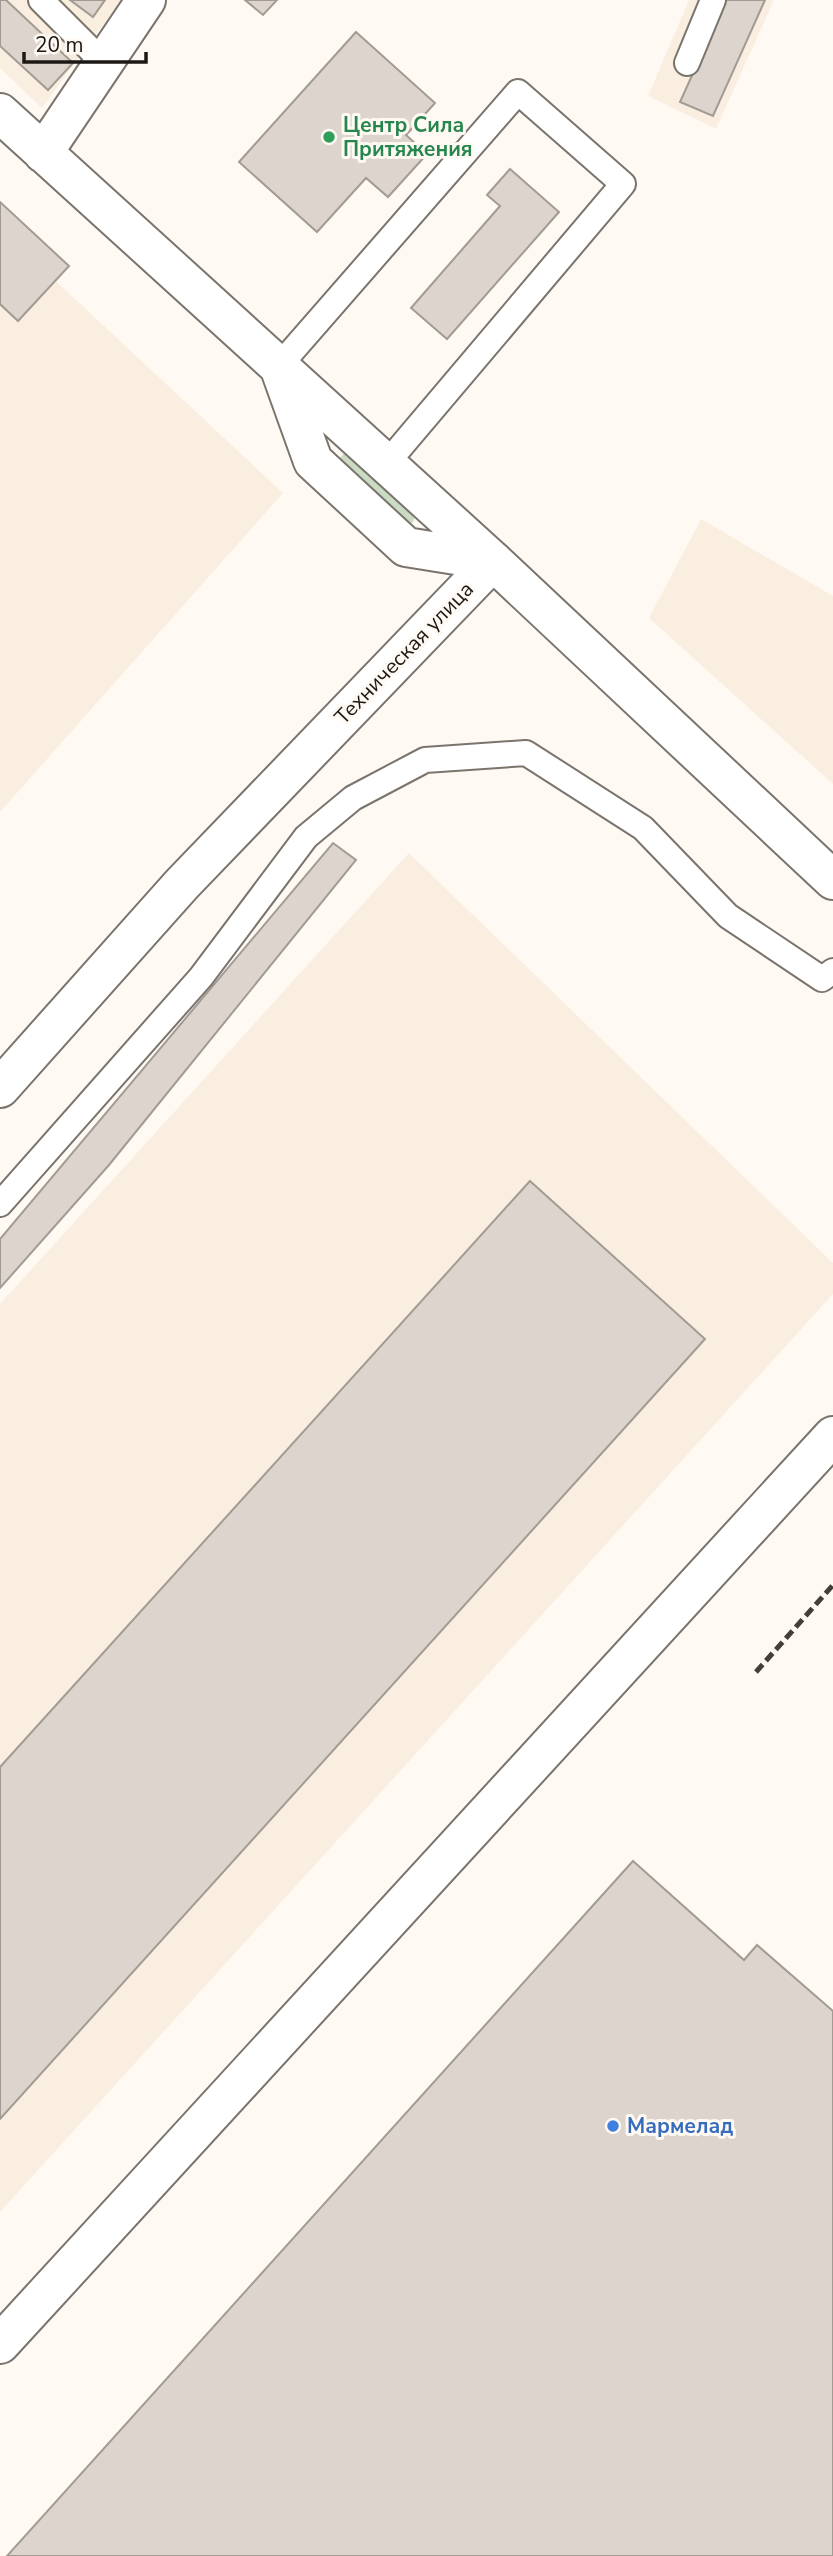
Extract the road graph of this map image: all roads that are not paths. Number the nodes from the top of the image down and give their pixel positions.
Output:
1 (41, 0) edge
2 (146, 0) edge
3 (713, 0) edge
4 (104, 63) junction
5 (687, 63) dead end
6 (0, 113) edge
7 (43, 153) junction
8 (279, 366) junction
9 (387, 463) junction
10 (493, 561) junction
11 (833, 880) edge
12 (833, 971) edge
13 (0, 1088) edge
14 (0, 1204) edge
15 (833, 1436) edge
16 (0, 2344) edge

1 - 4 lane
2 - 4 street
3 - 5 lane
4 - 7 street
6 - 7 street
7 - 8 street
8 - 9 street
8 - 9 lane
8 - 10 street
9 - 10 street
10 - 11 street
10 - 13 street, Техническая улица
12 - 14 lane
15 - 16 street

